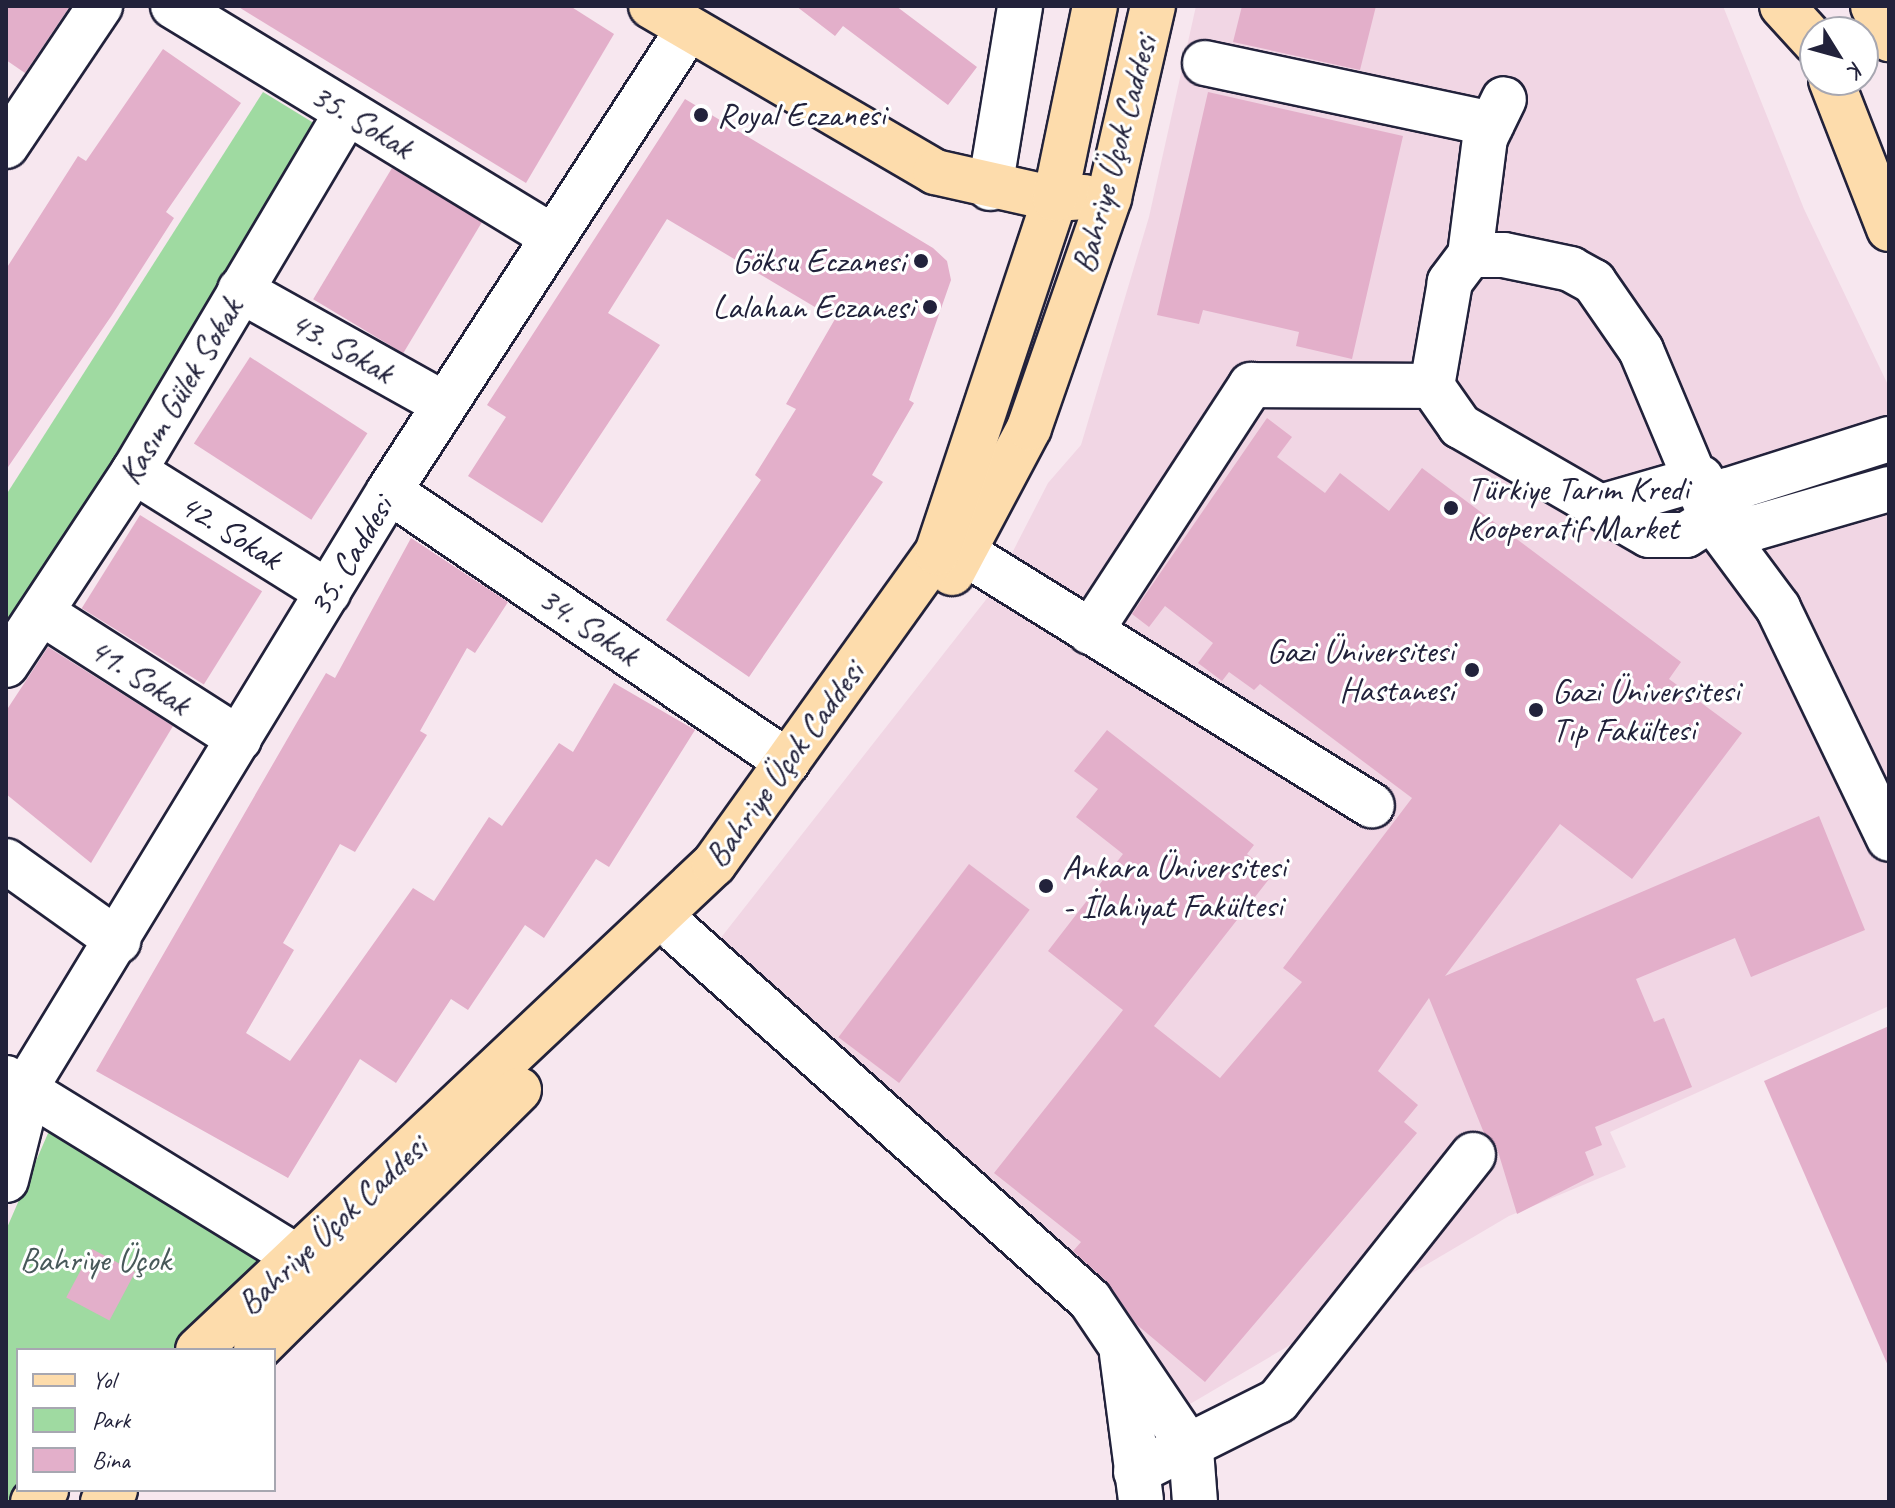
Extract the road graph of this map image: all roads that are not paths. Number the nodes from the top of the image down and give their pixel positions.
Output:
1 (100, 6) edge
2 (173, 6) edge
3 (651, 6) edge
4 (1020, 6) edge
5 (1095, 6) edge
6 (1153, 6) edge
7 (1782, 6) edge
8 (1873, 6) edge
9 (1799, 24) edge
10 (687, 31) junction
11 (1889, 39) edge
12 (1205, 63) dead end
13 (1837, 96) edge
14 (347, 112) junction
15 (6, 146) edge
16 (990, 188) junction
17 (1109, 196) junction
18 (1055, 199) junction
19 (1889, 229) edge
20 (551, 236) junction
21 (1470, 255) junction
22 (240, 290) junction
23 (1432, 386) junction
24 (444, 404) junction
25 (1889, 439) edge
26 (134, 471) junction
27 (1889, 489) edge
28 (389, 491) junction
29 (1706, 498) junction
30 (963, 552) junction
31 (328, 592) junction
32 (42, 613) junction
33 (1090, 632) junction
34 (6, 665) edge
35 (239, 739) junction
36 (788, 762) junction
37 (1372, 806) dead end
38 (1889, 839) edge
39 (6, 861) edge
40 (678, 932) junction
41 (118, 941) junction
42 (14, 1096) edge
43 (1473, 1155) dead end
44 (6, 1180) edge
45 (299, 1258) junction
46 (1121, 1347) junction
47 (200, 1348) edge
48 (258, 1348) edge
49 (1191, 1450) junction
50 (1139, 1487) edge
51 (1195, 1502) edge

1 - 15 street
2 - 14 street, 35. Sokak
3 - 10 main road
4 - 16 street
5 - 18 main road, Bahriye Üçok Caddesi
6 - 17 main road, Bahriye Üçok Caddesi
7 - 9 main road
8 - 11 main road
10 - 16 main road
10 - 20 street, 35. Caddesi
12 - 21 street
13 - 19 main road
14 - 20 street, 35. Sokak
14 - 22 street, Kasım Gülek Sokak
16 - 18 main road
17 - 18 main road
17 - 30 main road, Bahriye Üçok Caddesi
18 - 36 main road, Bahriye Üçok Caddesi
20 - 24 street, 35. Caddesi
21 - 23 street
21 - 29 street
22 - 24 street, 43. Sokak
22 - 26 street, Kasım Gülek Sokak
23 - 29 street
23 - 33 street
24 - 28 street, 35. Caddesi
25 - 29 street
26 - 31 street, 42. Sokak
26 - 32 street, Kasım Gülek Sokak
27 - 29 street
28 - 31 street, 35. Caddesi
28 - 36 street, 34. Sokak
29 - 38 street
30 - 33 street
30 - 40 main road, Bahriye Üçok Caddesi
31 - 35 street, 35. Caddesi
32 - 34 street, Kasım Gülek Sokak
32 - 35 street, 41. Sokak
33 - 37 street
35 - 41 street, 35. Caddesi
36 - 45 main road, Bahriye Üçok Caddesi
39 - 41 street
40 - 46 street
40 - 48 main road, Bahriye Üçok Caddesi
41 - 42 street, 35. Caddesi
42 - 44 street, 35. Caddesi
42 - 45 street
43 - 49 street
45 - 47 main road, Bahriye Üçok Caddesi
46 - 49 street
46 - 50 street
49 - 50 street
49 - 51 street

